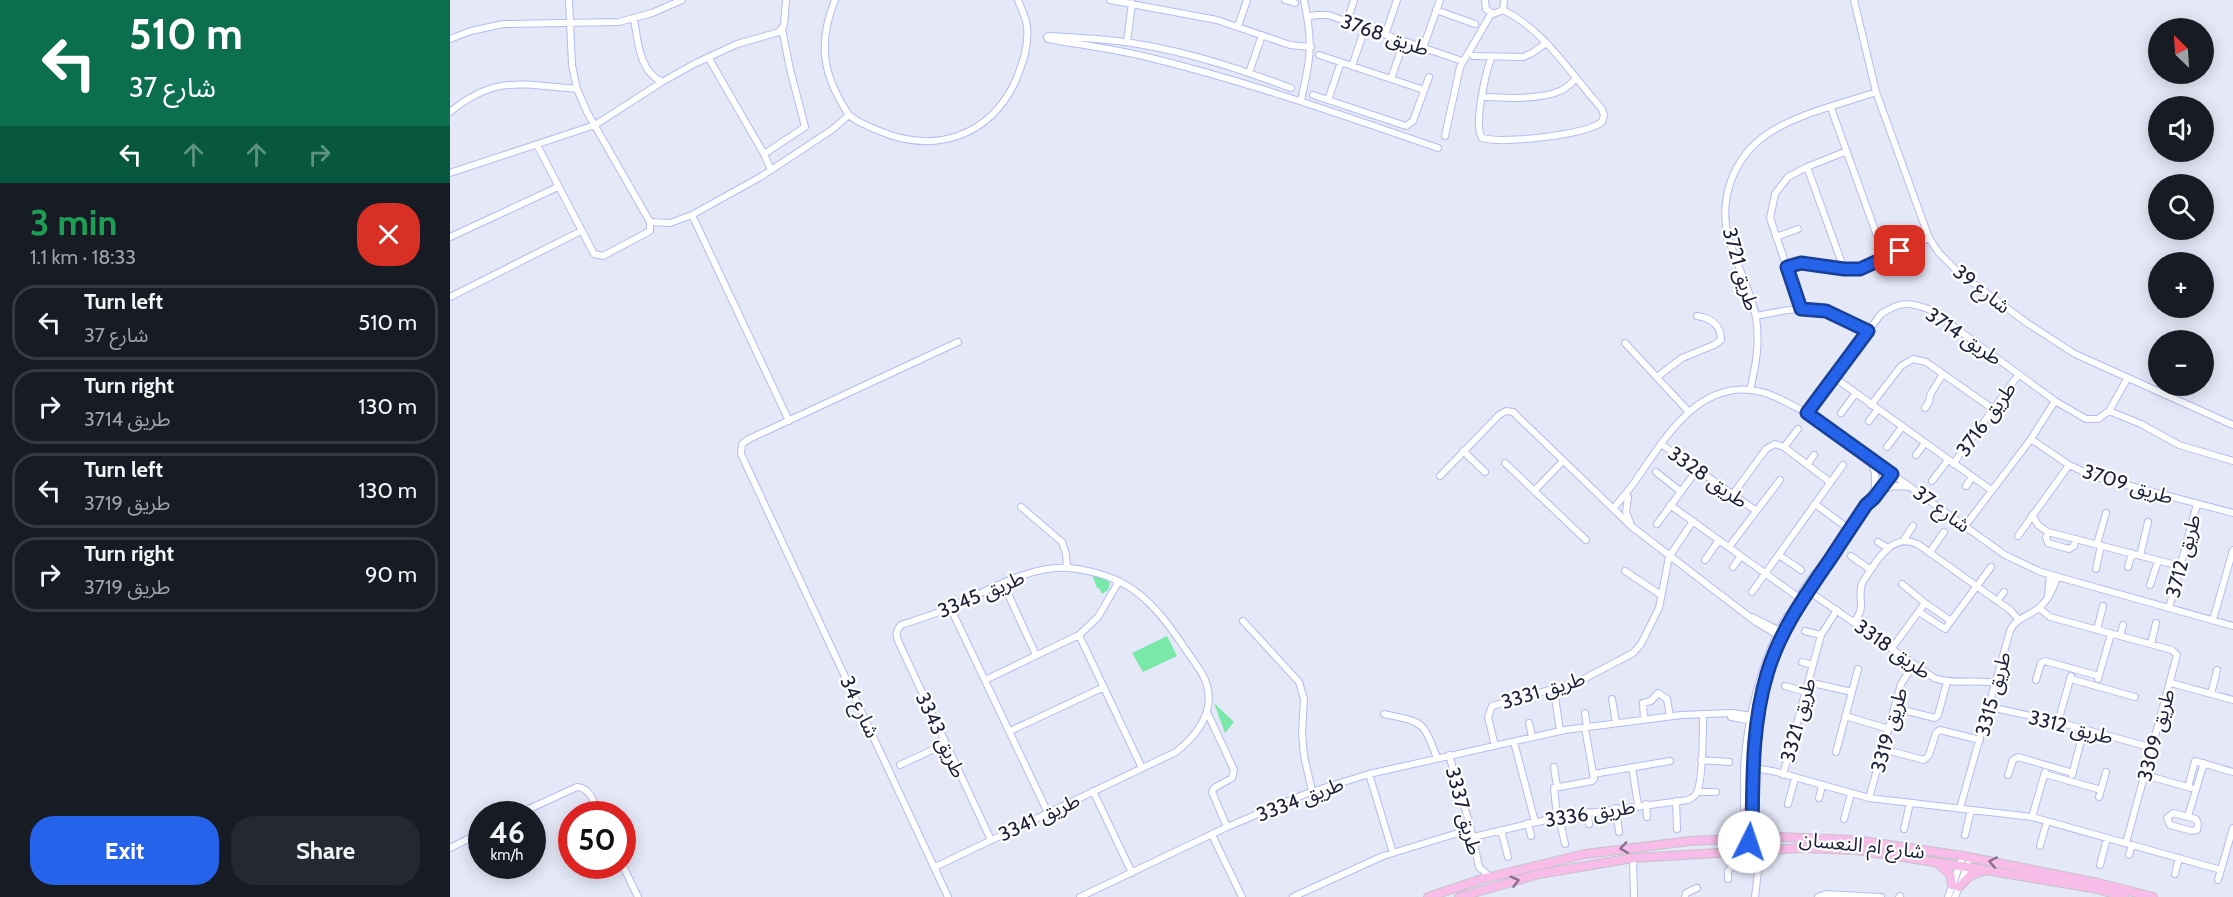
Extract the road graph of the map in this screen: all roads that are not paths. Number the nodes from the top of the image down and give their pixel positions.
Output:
1 (569, 0) edge
2 (682, 0) edge
3 (786, 0) edge
4 (835, 0) edge
5 (1018, 0) edge
6 (1112, 0) edge
7 (1247, 0) edge
8 (1285, 0) edge
9 (1304, 0) edge
10 (1354, 0) edge
11 (1397, 0) edge
12 (1440, 0) edge
13 (1485, 0) edge
14 (1504, 0) edge
15 (1854, 0) edge
16 (1132, 3) junction
17 (1294, 3) dead end
18 (1156, 4) edge
19 (1437, 10) junction
20 (1503, 10) junction
21 (1491, 14) junction
22 (1308, 17) junction
23 (634, 19) junction
24 (1347, 21) junction
25 (569, 22) junction
26 (1475, 24) dead end
27 (1238, 26) junction
28 (1365, 28) junction
29 (782, 29) junction
30 (1262, 35) junction
31 (1385, 35) junction
32 (450, 39) edge
33 (1404, 41) junction
34 (1127, 42) junction
35 (1546, 43) junction
36 (1311, 46) junction
37 (1424, 48) junction
38 (1320, 55) dead end
39 (1473, 56) dead end
40 (708, 57) junction
41 (1491, 57) junction
42 (1462, 61) junction
43 (1341, 62) junction
44 (1352, 66) junction
45 (1249, 73) junction
46 (1429, 77) dead end
47 (1391, 79) junction
48 (1576, 79) junction
49 (662, 82) junction
50 (1290, 88) dead end
51 (578, 89) junction
52 (1424, 90) junction
53 (1876, 92) junction
54 (1313, 95) dead end
55 (1482, 96) junction
56 (1301, 100) junction
57 (1328, 100) junction
58 (1831, 108) junction
59 (450, 112) edge
60 (849, 115) junction
61 (596, 125) junction
62 (1445, 136) dead end
63 (537, 145) junction
64 (1438, 148) dead end
65 (1847, 152) junction
66 (764, 154) junction
67 (1807, 166) junction
68 (771, 170) junction
69 (450, 173) edge
70 (558, 187) junction
71 (692, 215) junction
72 (650, 222) junction
73 (1798, 229) dead end
74 (582, 231) junction
75 (450, 237) edge
76 (1776, 237) junction
77 (1929, 238) junction
78 (1885, 258) junction
79 (1787, 267) junction
80 (1844, 269) junction
81 (450, 297) edge
82 (1801, 309) junction
83 (1697, 316) dead end
84 (1756, 316) junction
85 (1868, 331) junction
86 (958, 342) dead end
87 (1624, 343) dead end
88 (1943, 374) junction
89 (2019, 374) junction
90 (1657, 377) junction
91 (1834, 378) junction
92 (2127, 379) junction
93 (1750, 390) junction
94 (1856, 393) junction
95 (2055, 401) junction
96 (1871, 405) junction
97 (1925, 408) dead end
98 (1878, 409) junction
99 (1993, 410) junction
100 (1688, 411) junction
101 (2109, 411) junction
102 (1807, 413) junction
103 (1841, 413) dead end
104 (1869, 420) dead end
105 (789, 421) junction
106 (2233, 425) edge
107 (1902, 427) junction
108 (1798, 429) dead end
109 (2031, 439) junction
110 (1925, 443) junction
111 (1661, 444) junction
112 (1784, 447) junction
113 (1887, 447) dead end
114 (1463, 451) junction
115 (1814, 455) dead end
116 (1916, 455) dead end
117 (1869, 458) junction
118 (1563, 461) junction
119 (2233, 461) edge
120 (1951, 462) junction
121 (1505, 463) dead end
122 (1807, 465) junction
123 (1843, 465) dead end
124 (2068, 465) junction
125 (1697, 470) junction
126 (1485, 472) dead end
127 (1656, 472) dead end
128 (1889, 472) junction
129 (1440, 476) dead end
130 (1972, 477) junction
131 (1780, 480) dead end
132 (1932, 481) dead end
133 (1830, 482) junction
134 (1966, 486) dead end
135 (1631, 487) junction
136 (1912, 488) junction
137 (1877, 490) junction
138 (1991, 490) junction
139 (1680, 491) junction
140 (1534, 492) junction
141 (1733, 494) junction
142 (1628, 497) junction
143 (1815, 504) junction
144 (2197, 504) junction
145 (1670, 505) junction
146 (1021, 507) dead end
147 (1755, 510) junction
148 (1616, 511) junction
149 (2106, 513) dead end
150 (2233, 513) edge
151 (2032, 515) junction
152 (1693, 521) junction
153 (2148, 522) dead end
154 (1657, 524) dead end
155 (1631, 526) junction
156 (1913, 526) dead end
157 (1965, 526) junction
158 (1849, 529) junction
159 (1944, 532) dead end
160 (2048, 532) junction
161 (2018, 536) dead end
162 (2075, 539) junction
163 (1586, 540) dead end
164 (1719, 540) junction
165 (1903, 541) junction
166 (1878, 542) dead end
167 (2099, 544) junction
168 (1729, 547) junction
169 (1888, 548) junction
170 (2233, 550) edge
171 (1930, 552) junction
172 (2132, 553) junction
173 (1779, 555) junction
174 (1741, 556) junction
175 (1851, 556) dead end
176 (2140, 556) junction
177 (1669, 557) junction
178 (1706, 560) dead end
179 (2158, 561) junction
180 (2180, 566) junction
181 (1734, 567) dead end
182 (1991, 567) dead end
183 (2128, 567) dead end
184 (1067, 568) junction
185 (2096, 569) dead end
186 (1801, 570) dead end
187 (1871, 570) junction
188 (1625, 571) dead end
189 (1765, 574) junction
190 (2054, 576) junction
191 (2069, 580) junction
192 (1119, 581) junction
193 (1003, 583) junction
194 (1902, 584) dead end
195 (2150, 585) dead end
196 (1976, 586) junction
197 (1807, 588) junction
198 (1752, 592) dead end
199 (2004, 592) dead end
200 (2050, 593) junction
201 (1661, 595) junction
202 (1798, 597) junction
203 (1997, 601) junction
204 (1924, 603) junction
205 (2103, 606) dead end
206 (950, 607) junction
207 (2169, 608) junction
208 (2038, 609) junction
209 (1837, 610) junction
210 (1918, 612) junction
211 (2019, 620) junction
212 (2213, 620) junction
213 (1244, 621) dead end
214 (1951, 621) junction
215 (1854, 622) junction
216 (2156, 622) dead end
217 (2123, 626) dead end
218 (2233, 626) edge
219 (897, 629) joint
220 (2097, 630) junction
221 (1805, 631) dead end
222 (1780, 634) junction
223 (2111, 634) junction
224 (1079, 635) junction
225 (1821, 635) junction
226 (2120, 636) junction
227 (2151, 644) junction
228 (1892, 648) junction
229 (1036, 655) junction
230 (1802, 662) dead end
231 (1914, 664) junction
232 (1813, 665) junction
233 (1858, 669) dead end
234 (2073, 669) junction
235 (2217, 670) dead end
236 (2099, 676) junction
237 (2071, 679) junction
238 (985, 680) junction
239 (2036, 680) dead end
240 (1809, 682) junction
241 (1947, 682) junction
242 (1996, 683) junction
243 (2171, 683) junction
244 (1785, 686) dead end
245 (2096, 686) junction
246 (1104, 687) junction
247 (1554, 690) junction
248 (1806, 692) junction
249 (1852, 692) junction
250 (2211, 694) junction
251 (2135, 697) dead end
252 (1612, 699) dead end
253 (2233, 700) edge
254 (1754, 705) junction
255 (1990, 707) junction
256 (1894, 708) junction
257 (1207, 712) junction
258 (1586, 713) dead end
259 (1384, 714) dead end
260 (1703, 714) junction
261 (1670, 716) junction
262 (1740, 716) junction
263 (1845, 716) junction
264 (1644, 719) junction
265 (1755, 719) junction
266 (2058, 722) junction
267 (1529, 723) dead end
268 (1616, 723) junction
269 (1586, 727) junction
270 (1889, 729) junction
271 (2084, 729) junction
272 (1010, 731) junction
273 (1560, 731) junction
274 (1748, 736) junction
275 (1532, 737) junction
276 (1980, 740) junction
277 (1514, 741) junction
278 (945, 744) junction
279 (1495, 746) junction
280 (2152, 748) junction
281 (1883, 749) junction
282 (1836, 752) dead end
283 (1449, 755) junction
284 (1437, 758) junction
285 (1701, 760) junction
286 (1670, 762) dead end
287 (1729, 762) dead end
288 (2204, 763) junction
289 (900, 765) dead end
290 (2047, 765) junction
291 (1554, 767) dead end
292 (1632, 767) junction
293 (1142, 768) junction
294 (1744, 769) junction
295 (1753, 771) junction
296 (2106, 772) dead end
297 (2233, 772) edge
298 (2073, 773) junction
299 (1369, 774) junction
300 (1593, 774) junction
301 (2045, 774) junction
302 (1783, 775) junction
303 (2008, 775) dead end
304 (2145, 775) junction
305 (1795, 778) junction
306 (2070, 782) junction
307 (1822, 786) junction
308 (1557, 787) junction
309 (2188, 787) junction
310 (2196, 790) junction
311 (1312, 791) junction
312 (1093, 792) junction
313 (1698, 792) junction
314 (1716, 792) dead end
315 (1851, 794) junction
316 (1819, 798) dead end
317 (1869, 798) junction
318 (546, 801) edge
319 (593, 801) edge
320 (1676, 801) junction
321 (1910, 803) junction
322 (1646, 804) junction
323 (1788, 804) dead end
324 (1638, 805) junction
325 (1616, 808) junction
326 (1960, 808) junction
327 (1971, 810) junction
328 (1588, 812) junction
329 (1745, 812) junction
330 (1048, 813) junction
331 (2188, 816) junction
332 (1558, 817) junction
333 (2032, 817) junction
334 (1647, 818) dead end
335 (1844, 819) dead end
336 (1752, 821) junction
337 (2047, 821) junction
338 (1532, 823) junction
339 (1589, 824) dead end
340 (1227, 827) junction
341 (2233, 828) edge
342 (1471, 829) junction
343 (1677, 829) dead end
344 (1501, 830) junction
345 (1904, 830) dead end
346 (1619, 832) dead end
347 (1212, 835) junction
348 (1965, 835) dead end
349 (1532, 836) dead end
350 (1473, 837) junction
351 (1780, 837) junction
352 (2107, 838) junction
353 (468, 839) edge
354 (1730, 839) junction
355 (991, 840) junction
356 (1565, 844) dead end
357 (2129, 844) junction
358 (1748, 845) junction
359 (2040, 846) dead end
360 (450, 848) edge
361 (1393, 852) junction
362 (2129, 855) dead end
363 (1508, 857) dead end
364 (1633, 858) junction
365 (2179, 858) junction
366 (1935, 862) junction
367 (1965, 862) junction
368 (2100, 865) dead end
369 (935, 867) junction
370 (1479, 867) junction
371 (2221, 870) junction
372 (1986, 871) junction
373 (1132, 873) junction
374 (2175, 874) dead end
375 (1491, 877) junction
376 (629, 879) edge
377 (1728, 879) dead end
378 (2218, 880) dead end
379 (1471, 883) junction
380 (1955, 886) junction
381 (1697, 888) dead end
382 (638, 897) edge
383 (948, 897) edge
384 (1080, 897) edge
385 (1242, 897) edge
386 (1293, 897) edge
387 (1428, 897) edge
388 (1459, 897) edge
389 (1634, 897) edge
390 (1685, 897) edge
391 (1755, 897) edge
392 (1818, 897) edge
393 (1881, 897) edge
394 (1948, 897) edge
395 (1955, 897) edge
396 (2124, 897) edge
397 (2153, 897) edge

1 - 25 street
2 - 23 street
3 - 29 street
4 - 60 street
5 - 60 street
6 - 16 street
7 - 27 street
8 - 17 street
9 - 22 street
10 - 24 street
11 - 31 street
12 - 19 street
13 - 21 street
14 - 20 street
15 - 53 street, شارع 39
16 - 18 street
16 - 34 street
18 - 27 street
19 - 26 street
19 - 37 street
20 - 21 street
20 - 35 street
21 - 42 street
22 - 24 street, طريق 3768
22 - 36 street
23 - 25 street
23 - 49 street
24 - 28 street, طريق 3768
25 - 32 street
25 - 51 street
27 - 30 street
28 - 31 street, طريق 3768
28 - 44 street
29 - 40 street
29 - 66 street
30 - 36 street
30 - 45 street
31 - 33 street, طريق 3768
33 - 37 street, طريق 3768
33 - 47 street
34 - 45 street
34 - 56 street
35 - 41 street
35 - 48 street
36 - 56 street
37 - 42 street, طريق 3768
38 - 43 street, طريق 3768
39 - 41 street
40 - 49 street
40 - 66 street
41 - 55 street
42 - 62 street
43 - 44 street, طريق 3768
43 - 57 street
44 - 47 street, طريق 3768
45 - 50 street
46 - 52 street
47 - 52 street, طريق 3768
48 - 55 street
48 - 55 street
49 - 61 street
51 - 59 street
51 - 61 street
52 - 57 street
53 - 58 street, طريق 3721
53 - 77 street, شارع 39
54 - 57 street
56 - 64 street
58 - 65 street
58 - 84 street, طريق 3721
60 - 68 street
61 - 63 street
61 - 72 street
63 - 69 street
63 - 70 street
65 - 67 street
65 - 78 street
66 - 68 street
67 - 76 street
67 - 80 street
68 - 71 street
70 - 74 street
70 - 75 street
71 - 72 street
71 - 105 street
72 - 74 street
73 - 76 street
74 - 81 street
76 - 79 street
77 - 78 street
77 - 92 street, شارع 39
78 - 80 street
79 - 80 street
79 - 82 street
82 - 84 street
82 - 85 street
83 - 90 street
84 - 93 street, طريق 3721
85 - 89 street, طريق 3714
85 - 91 street, طريق 3714
86 - 105 street
87 - 90 street
88 - 96 street
88 - 97 street
88 - 99 street
89 - 95 street, طريق 3714
89 - 99 street, طريق 3716
90 - 100 street
91 - 94 street
91 - 102 street, طريق 3714
92 - 101 street
92 - 106 street, شارع 39
93 - 100 street, شارع 37
93 - 102 street, شارع 37
94 - 96 street
94 - 103 street
95 - 101 street, طريق 3714
95 - 109 street
96 - 98 street
98 - 104 street
98 - 107 street
99 - 120 street, طريق 3716
100 - 111 street, شارع 37
101 - 119 street
102 - 117 street, شارع 37
105 - 369 street, شارع 34
107 - 110 street
107 - 113 street
108 - 112 street
109 - 124 street, طريق 3709
109 - 138 street
110 - 116 street
110 - 120 street
111 - 125 street, طريق 3328
111 - 135 street, شارع 37
112 - 122 street
112 - 141 street
114 - 118 street
114 - 126 street
114 - 129 street
115 - 122 street
117 - 128 street, شارع 37
117 - 137 street
118 - 140 street
118 - 148 street
120 - 130 street
120 - 132 street, طريق 3716
121 - 140 street
122 - 133 street
123 - 133 street
124 - 144 street, طريق 3709
124 - 151 street
125 - 139 street
125 - 141 street, طريق 3328
127 - 139 street
128 - 136 street, شارع 37
128 - 137 street
130 - 134 street
130 - 138 street
131 - 147 street
133 - 143 street
135 - 142 street, شارع 37
135 - 148 street, شارع 37
136 - 137 street
136 - 157 street, شارع 37
137 - 158 street
138 - 157 street
139 - 145 street
140 - 163 street
141 - 147 street, طريق 3328
142 - 148 street, شارع 37
142 - 155 street
143 - 158 street
143 - 173 street
144 - 150 street, طريق 3709
144 - 180 street, طريق 3712
145 - 152 street
145 - 154 street
146 - 184 street
147 - 168 street
148 - 155 street
149 - 167 street
151 - 160 street
151 - 161 street
152 - 164 street
152 - 177 street
153 - 176 street
155 - 177 street
156 - 165 street
157 - 190 street, شارع 37
158 - 197 street
159 - 171 street
160 - 162 street
160 - 162 street
162 - 167 street
164 - 168 street
164 - 178 street
165 - 169 street
165 - 171 street
166 - 169 street
167 - 172 street
167 - 185 street
168 - 174 street
169 - 187 street
170 - 212 street
171 - 196 street
172 - 176 street
172 - 183 street
173 - 186 street
173 - 189 street
174 - 181 street
174 - 189 street
175 - 187 street
176 - 179 street
177 - 201 street, طريق 3331
177 - 222 street
179 - 180 street
179 - 195 street
180 - 207 street, طريق 3712
182 - 196 street
184 - 192 street, طريق 3345
184 - 193 street, طريق 3345
187 - 215 street
188 - 201 street
189 - 198 street
189 - 202 street
190 - 191 street, شارع 37
190 - 200 street
191 - 200 street
191 - 207 street, شارع 37
192 - 224 street
192 - 257 street, طريق 3345
193 - 206 street, طريق 3345
193 - 229 street
194 - 204 street
196 - 203 street
196 - 214 street
197 - 202 street
197 - 209 street, طريق 3318
197 - 222 street
199 - 203 street
200 - 208 street
201 - 247 street, طريق 3331
202 - 222 street
203 - 211 street
204 - 210 street
204 - 214 street
205 - 220 street
206 - 219 street, طريق 3345
206 - 238 street
207 - 212 street, شارع 37
208 - 211 street
208 - 220 street, طريق 3309
209 - 215 street, طريق 3318
209 - 225 street, طريق 3321
210 - 214 street
210 - 228 street
211 - 242 street, طريق 3315
212 - 218 street, شارع 37
213 - 311 street
215 - 228 street, طريق 3318
216 - 227 street
217 - 226 street
219 - 278 street, طريق 3343
220 - 223 street, طريق 3309
221 - 225 street
222 - 254 street
222 - 265 street
223 - 226 street, طريق 3309
223 - 236 street
224 - 229 street
224 - 246 street
225 - 232 street, طريق 3321
226 - 227 street, طريق 3309
227 - 243 street, طريق 3309
228 - 231 street, طريق 3318
229 - 238 street
230 - 232 street, طريق 3321
231 - 241 street, طريق 3318
231 - 256 street, طريق 3319
232 - 240 street, طريق 3321
233 - 249 street
234 - 236 street
234 - 237 street
234 - 239 street
235 - 250 street
236 - 245 street
237 - 245 street
237 - 266 street
238 - 272 street
240 - 248 street, طريق 3321
240 - 249 street
241 - 242 street, طريق 3318
241 - 256 street
242 - 255 street, طريق 3315
243 - 250 street
243 - 280 street, طريق 3309
244 - 248 street
245 - 251 street
246 - 272 street
246 - 293 street
247 - 273 street
247 - 279 street, طريق 3331
248 - 302 street, طريق 3321
249 - 263 street
250 - 253 street
252 - 268 street
254 - 262 street
254 - 265 street
255 - 266 street, طريق 3312
255 - 276 street, طريق 3315
256 - 270 street, طريق 3319
257 - 293 street, طريق 3341
257 - 340 street
258 - 269 street
259 - 284 street
260 - 261 street, طريق 3334
260 - 262 street, طريق 3334
260 - 285 street
261 - 264 street, طريق 3334
261 - 264 street
262 - 265 street, طريق 3334
262 - 274 street
263 - 270 street
263 - 282 street
264 - 268 street, طريق 3334
265 - 274 street
265 - 295 street
266 - 271 street, طريق 3312
267 - 275 street
268 - 269 street, طريق 3334
269 - 273 street, طريق 3334
269 - 300 street
270 - 281 street, طريق 3319
271 - 280 street, طريق 3312
271 - 298 street
272 - 330 street
273 - 275 street, طريق 3334
274 - 294 street
275 - 277 street, طريق 3334
276 - 281 street
276 - 326 street, طريق 3315
277 - 279 street, طريق 3334
277 - 338 street, طريق 3336
278 - 289 street
278 - 355 street, طريق 3343
279 - 283 street, طريق 3334
280 - 304 street, طريق 3309
281 - 317 street, طريق 3319
283 - 284 street, طريق 3334
283 - 342 street, طريق 3337
284 - 299 street, طريق 3334
285 - 287 street
285 - 313 street
286 - 292 street
288 - 297 street
288 - 309 street
288 - 310 street
290 - 298 street
290 - 301 street
290 - 303 street
291 - 308 street
292 - 300 street
292 - 324 street
293 - 312 street, طريق 3341
294 - 295 street
294 - 329 street
295 - 302 street
295 - 336 street
296 - 306 street
298 - 306 street
299 - 311 street, طريق 3334
299 - 361 street
300 - 308 street
301 - 306 street
301 - 333 street
302 - 305 street
304 - 309 street
304 - 357 street, طريق 3309
305 - 307 street
305 - 323 street
307 - 315 street
307 - 316 street
308 - 332 street
309 - 310 street
310 - 331 street
311 - 340 street, طريق 3334
312 - 330 street, طريق 3341
312 - 373 street
313 - 314 street
313 - 320 street, طريق 3336
315 - 317 street
315 - 335 street
317 - 321 street
318 - 319 street
320 - 322 street, طريق 3336
320 - 343 street
321 - 326 street
321 - 345 street
322 - 324 street, طريق 3336
322 - 334 street, طريق 3336
324 - 325 street, طريق 3336
325 - 328 street, طريق 3336
325 - 346 street
326 - 327 street
327 - 333 street
327 - 348 street
328 - 332 street, طريق 3336
328 - 339 street
329 - 354 main road
329 - 358 street
330 - 355 street, طريق 3341
331 - 331 street
332 - 338 street, طريق 3336
332 - 356 street
333 - 337 street
336 - 351 main road
336 - 358 street
337 - 352 street
337 - 359 street
338 - 344 street, طريق 3336
338 - 349 street, طريق 3336
340 - 347 street, طريق 3334
341 - 371 street
342 - 350 street, طريق 3337
342 - 361 street
344 - 350 street, طريق 3336
344 - 363 street
347 - 373 street, طريق 3334
347 - 385 street
350 - 370 street, طريق 3337
351 - 358 main road, شارع ام النعسان
351 - 367 main road, شارع ام النعسان
352 - 357 street
352 - 368 street
353 - 360 street
354 - 358 main road, شارع ام النعسان
354 -> 375 main road, شارع ام النعسان
355 - 369 street, طريق 3341
357 - 362 street, طريق 3309
357 - 365 street
358 - 364 main road, شارع ام النعسان
358 - 366 main road, شارع ام النعسان
361 - 386 street
388 -> 364 main road, شارع ام النعسان
364 - 389 street
365 - 371 street
365 - 374 street
366 - 367 main road, شارع ام النعسان
366 - 380 main road
367 - 372 main road, شارع ام النعسان
367 - 380 street
397 -> 367 main road, شارع ام النعسان
369 - 383 street, شارع 34
370 - 375 street, طريق 3337
370 - 379 street, طريق 3337
371 - 378 street
372 - 380 main road
372 - 396 main road, شارع ام النعسان
373 - 384 street, طريق 3334
375 - 379 main road, شارع ام النعسان
376 - 382 street
377 - 391 street
379 - 387 main road, شارع ام النعسان
380 - 394 street
380 - 395 street
381 - 390 street
392 - 393 street

